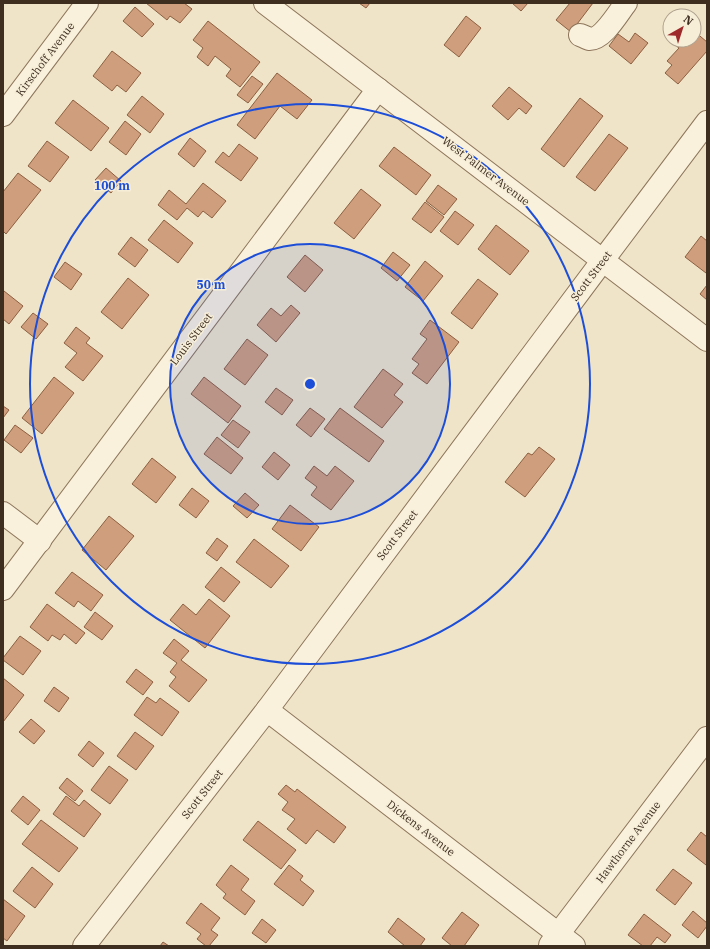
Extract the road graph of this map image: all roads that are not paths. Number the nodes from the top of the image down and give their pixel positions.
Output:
1 (87, 3) edge
2 (266, 3) edge
3 (626, 3) edge
4 (580, 35) dead end
5 (378, 89) junction
6 (3, 115) edge
7 (707, 122) edge
8 (603, 260) junction
9 (707, 340) edge
10 (3, 513) edge
11 (40, 541) junction
12 (3, 589) edge
13 (267, 710) junction
14 (707, 738) edge
15 (560, 942) edge
16 (84, 946) edge

1 - 6 street, Kirschoff Avenue
2 - 5 street, West Palmer Avenue
3 - 4 street
5 - 8 street, West Palmer Avenue
5 - 11 street, Louis Street
7 - 8 street, Scott Street
8 - 9 street, West Palmer Avenue
8 - 13 street, Scott Street
10 - 11 street
11 - 12 street, Louis Street
13 - 15 street, Dickens Avenue
13 - 16 street, Scott Street
14 - 15 street, Hawthorne Avenue

